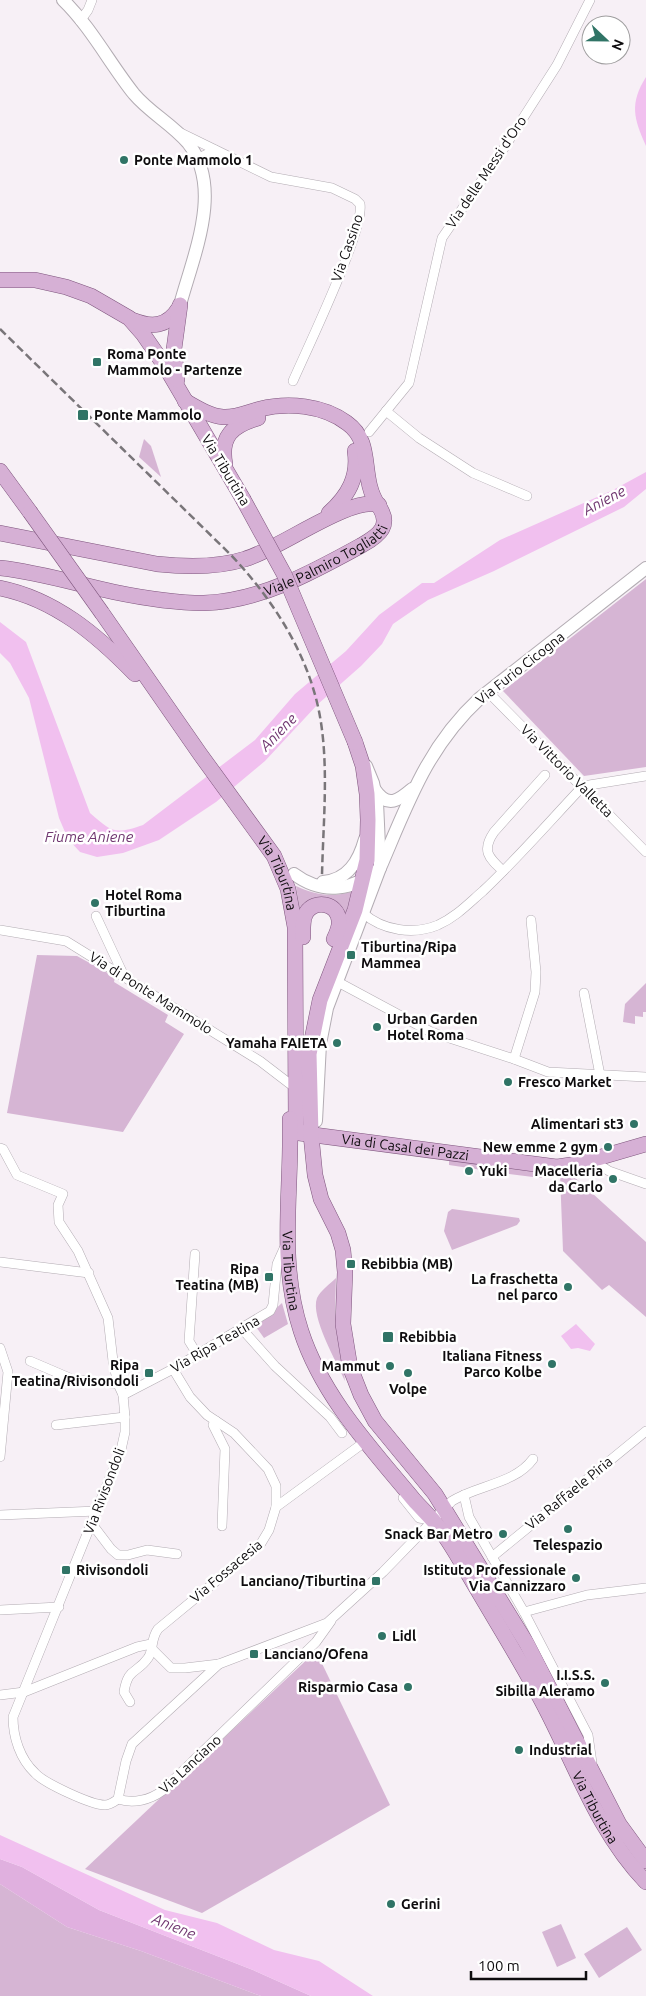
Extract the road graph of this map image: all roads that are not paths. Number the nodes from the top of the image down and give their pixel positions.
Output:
1 (62, 0) edge
2 (92, 0) edge
3 (590, 0) edge
4 (80, 21) junction
5 (215, 150) junction
6 (197, 151) junction
7 (0, 280) edge
8 (180, 305) junction
9 (129, 318) junction
10 (293, 381) dead end
11 (182, 395) junction
12 (386, 412) junction
13 (369, 432) dead end
14 (227, 470) junction
15 (0, 471) edge
16 (0, 486) edge
17 (527, 496) dead end
18 (378, 505) junction
19 (30, 512) junction
20 (313, 527) junction
21 (0, 533) edge
22 (0, 568) edge
23 (646, 568) edge
24 (0, 588) edge
25 (488, 692) junction
26 (170, 711) junction
27 (360, 757) junction
28 (545, 775) dead end
29 (646, 776) edge
30 (583, 786) junction
31 (414, 787) junction
32 (375, 790) junction
33 (368, 829) junction
34 (646, 852) edge
35 (274, 856) junction
36 (380, 868) junction
37 (503, 871) junction
38 (294, 874) junction
39 (363, 881) junction
40 (363, 913) junction
41 (96, 916) dead end
42 (531, 920) dead end
43 (0, 930) edge
44 (124, 977) junction
45 (336, 981) junction
46 (584, 994) dead end
47 (320, 1000) junction
48 (294, 1026) junction
49 (514, 1059) junction
50 (295, 1061) junction
51 (600, 1075) junction
52 (646, 1077) edge
53 (290, 1084) junction
54 (310, 1135) junction
55 (646, 1144) edge
56 (0, 1148) edge
57 (592, 1160) junction
58 (646, 1184) edge
59 (286, 1244) junction
60 (195, 1254) dead end
61 (0, 1262) edge
62 (89, 1273) junction
63 (242, 1329) junction
64 (0, 1348) edge
65 (197, 1354) junction
66 (30, 1361) dead end
67 (173, 1369) junction
68 (118, 1384) junction
69 (123, 1395) junction
70 (125, 1417) junction
71 (216, 1421) junction
72 (56, 1425) dead end
73 (646, 1431) edge
74 (342, 1433) dead end
75 (366, 1441) junction
76 (0, 1457) edge
77 (534, 1459) dead end
78 (464, 1494) junction
79 (276, 1507) junction
80 (444, 1509) junction
81 (97, 1511) junction
82 (0, 1515) edge
83 (433, 1521) junction
84 (92, 1524) junction
85 (222, 1526) dead end
86 (177, 1554) dead end
87 (492, 1556) junction
88 (646, 1588) edge
89 (59, 1607) junction
90 (0, 1610) edge
91 (524, 1612) junction
92 (332, 1619) junction
93 (151, 1647) junction
94 (219, 1664) junction
95 (24, 1692) junction
96 (0, 1695) edge
97 (130, 1702) dead end
98 (594, 1776) junction
99 (118, 1799) junction
100 (641, 1849) edge
101 (646, 1861) edge
102 (646, 1882) edge

1 - 4 street
2 - 4 street
3 - 12 street, Via delle Messi d'Oro
4 - 6 street, Via Cassino
5 - 6 street
5 - 6 street, Via Cassino
5 - 10 street, Via Cassino
6 - 8 street, Via Cassino
7 - 9 main road, Via Tiburtina
8 - 9 main road
8 - 11 main road
9 - 11 main road, Via Tiburtina
11 - 14 main road, Via Tiburtina
11 - 18 main road
12 - 13 street, Via delle Messi d'Oro
12 - 17 street
14 - 20 main road
14 - 27 main road, Via Tiburtina, bridge
15 - 19 main road
16 - 19 main road
18 - 20 main road, Viale Palmiro Togliatti
18 - 22 main road, Viale Palmiro Togliatti
19 - 26 main road, bridge
20 - 21 main road, Viale Palmiro Togliatti
23 - 25 street, Via Furio Cicogna
24 - 26 main road
25 - 30 street, Via Vittorio Valletta
25 - 31 street, Via Furio Cicogna
26 - 35 main road, Via Tiburtina
27 - 32 street, Via Tiburtina
27 - 33 main road, Via Tiburtina
28 - 37 street
29 - 30 street
30 - 34 street, Via Vittorio Valletta
30 - 37 street
31 - 32 street, Via Furio Cicogna
31 - 36 street, Via Furio Cicogna
32 - 36 street, Via Tiburtina
33 - 38 street
33 - 39 main road, Via Tiburtina
35 - 38 street
35 - 48 main road, Via Tiburtina
36 - 39 street
36 - 40 street, Via Tiburtina
37 - 40 street
38 - 39 street
39 - 47 main road, Via Tiburtina
40 - 45 street, Via Tiburtina
41 - 44 street
42 - 49 street
43 - 44 street, Via di Ponte Mammolo
44 - 53 street, Via di Ponte Mammolo
45 - 49 street
45 - 54 street, Via Tiburtina
46 - 51 street
47 - 48 main road
47 - 54 main road, Via Tiburtina
48 - 50 main road, Via Tiburtina
49 - 51 street
50 - 53 main road, Via Tiburtina
50 - 54 main road, Via Tiburtina
51 - 52 street
53 - 59 main road, Via Tiburtina
54 - 57 main road, Via di Casal dei Pazzi
54 - 80 main road, Via Tiburtina
55 - 57 main road, Via di Casal dei Pazzi
56 - 62 street, Via Rivisondoli
57 - 58 street
59 - 63 street, Via Ripa Teatina
59 - 75 main road, Via Tiburtina
60 - 65 street
61 - 62 street
62 - 68 street, Via Rivisondoli
63 - 65 street, Via Ripa Teatina
63 - 74 street
64 - 76 street
65 - 67 street, Via Ripa Teatina
66 - 68 street
67 - 69 street, Via Ripa Teatina
67 - 71 street
68 - 69 street, Via Rivisondoli
69 - 70 street, Via Rivisondoli
70 - 72 street
70 - 81 street, Via Rivisondoli
71 - 79 street
71 - 85 street
73 - 87 street, Via Raffaele Piria
75 - 79 street
75 - 83 main road, Via Tiburtina
77 - 78 street, Via Lanciano
78 - 80 street, Via Lanciano
78 - 87 street, Via Tiburtina
79 - 93 street, Via Fossacesia
80 - 83 street, Via Lanciano
80 - 98 main road, Via Tiburtina
81 - 82 street
81 - 84 street, Via Rivisondoli
83 - 92 street, Via Lanciano
83 - 102 main road, Via Tiburtina
84 - 86 street
84 - 89 street, Via Rivisondoli
87 - 91 street, Via Tiburtina
88 - 91 street
89 - 90 street
89 - 95 street, Via Rivisondoli
91 - 98 street, Via Tiburtina
92 - 94 street, Via Lanciano
92 - 99 street, Via Lanciano
93 - 94 street
93 - 95 street
93 - 97 street, Via Fossacesia
94 - 99 street, Via Lanciano
95 - 96 street
95 - 99 street, Via Rivisondoli
98 - 100 main road, Via Tiburtina
100 - 101 main road, Via Tiburtina

